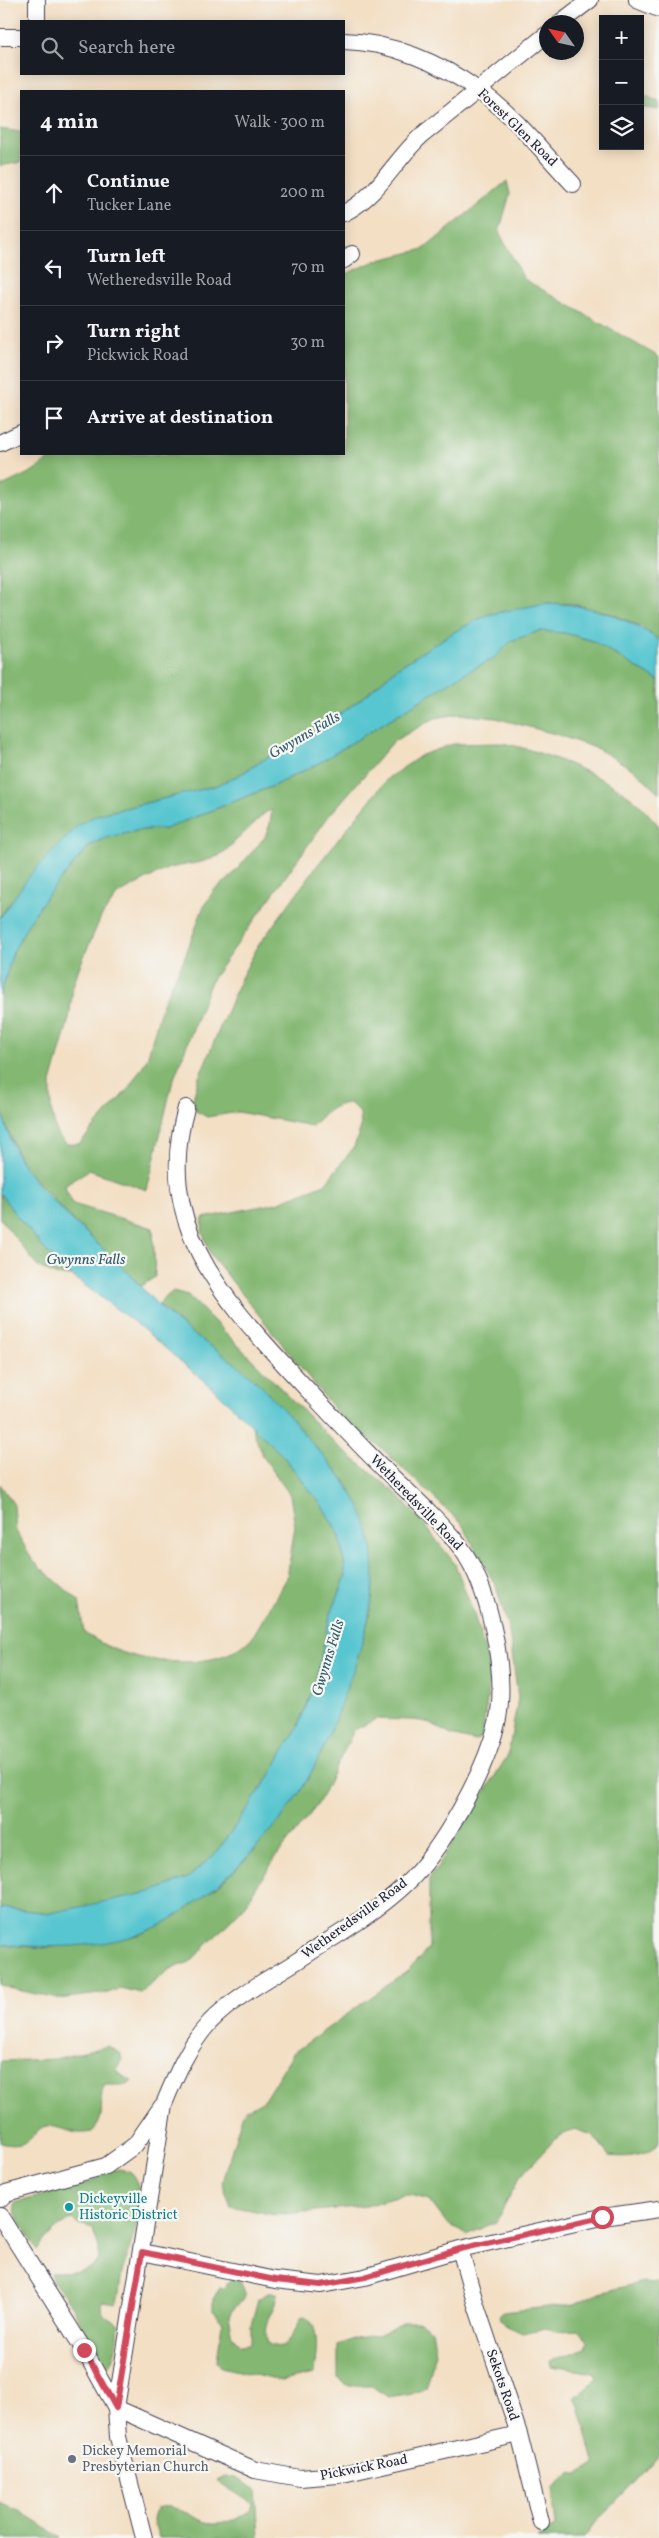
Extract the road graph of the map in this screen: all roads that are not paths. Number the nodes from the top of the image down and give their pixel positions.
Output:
1 (37, 0) edge
2 (590, 0) edge
3 (637, 0) edge
4 (659, 9) edge
5 (570, 15) edge
6 (37, 20) edge
7 (0, 37) edge
8 (20, 37) edge
9 (539, 40) edge
10 (345, 41) edge
11 (479, 90) junction
12 (573, 184) dead end
13 (345, 212) edge
14 (20, 434) edge
15 (0, 443) edge
16 (186, 1108) dead end
17 (164, 2104) junction
18 (0, 2199) edge
19 (659, 2209) edge
20 (0, 2216) edge
21 (460, 2249) junction
22 (142, 2252) junction
23 (116, 2408) junction
24 (519, 2434) junction
25 (541, 2522) dead end
26 (144, 2538) edge

1 - 6 street
2 - 5 street
3 - 4 street
7 - 8 street
9 - 11 street
10 - 11 street, Forest Glen Road
11 - 12 street, Forest Glen Road
11 - 13 street
14 - 15 street
16 - 17 street, Wetheredsville Road
17 - 18 street, Wetheredsville Road
17 - 22 street, Wetheredsville Road
19 - 21 street
20 - 23 street
21 - 22 street
21 - 24 street, Sekots Road
22 - 23 street, Wetheredsville Road
23 - 24 street, Pickwick Road
23 - 26 street, Wetheredsville Road
24 - 25 street, Sekots Road

